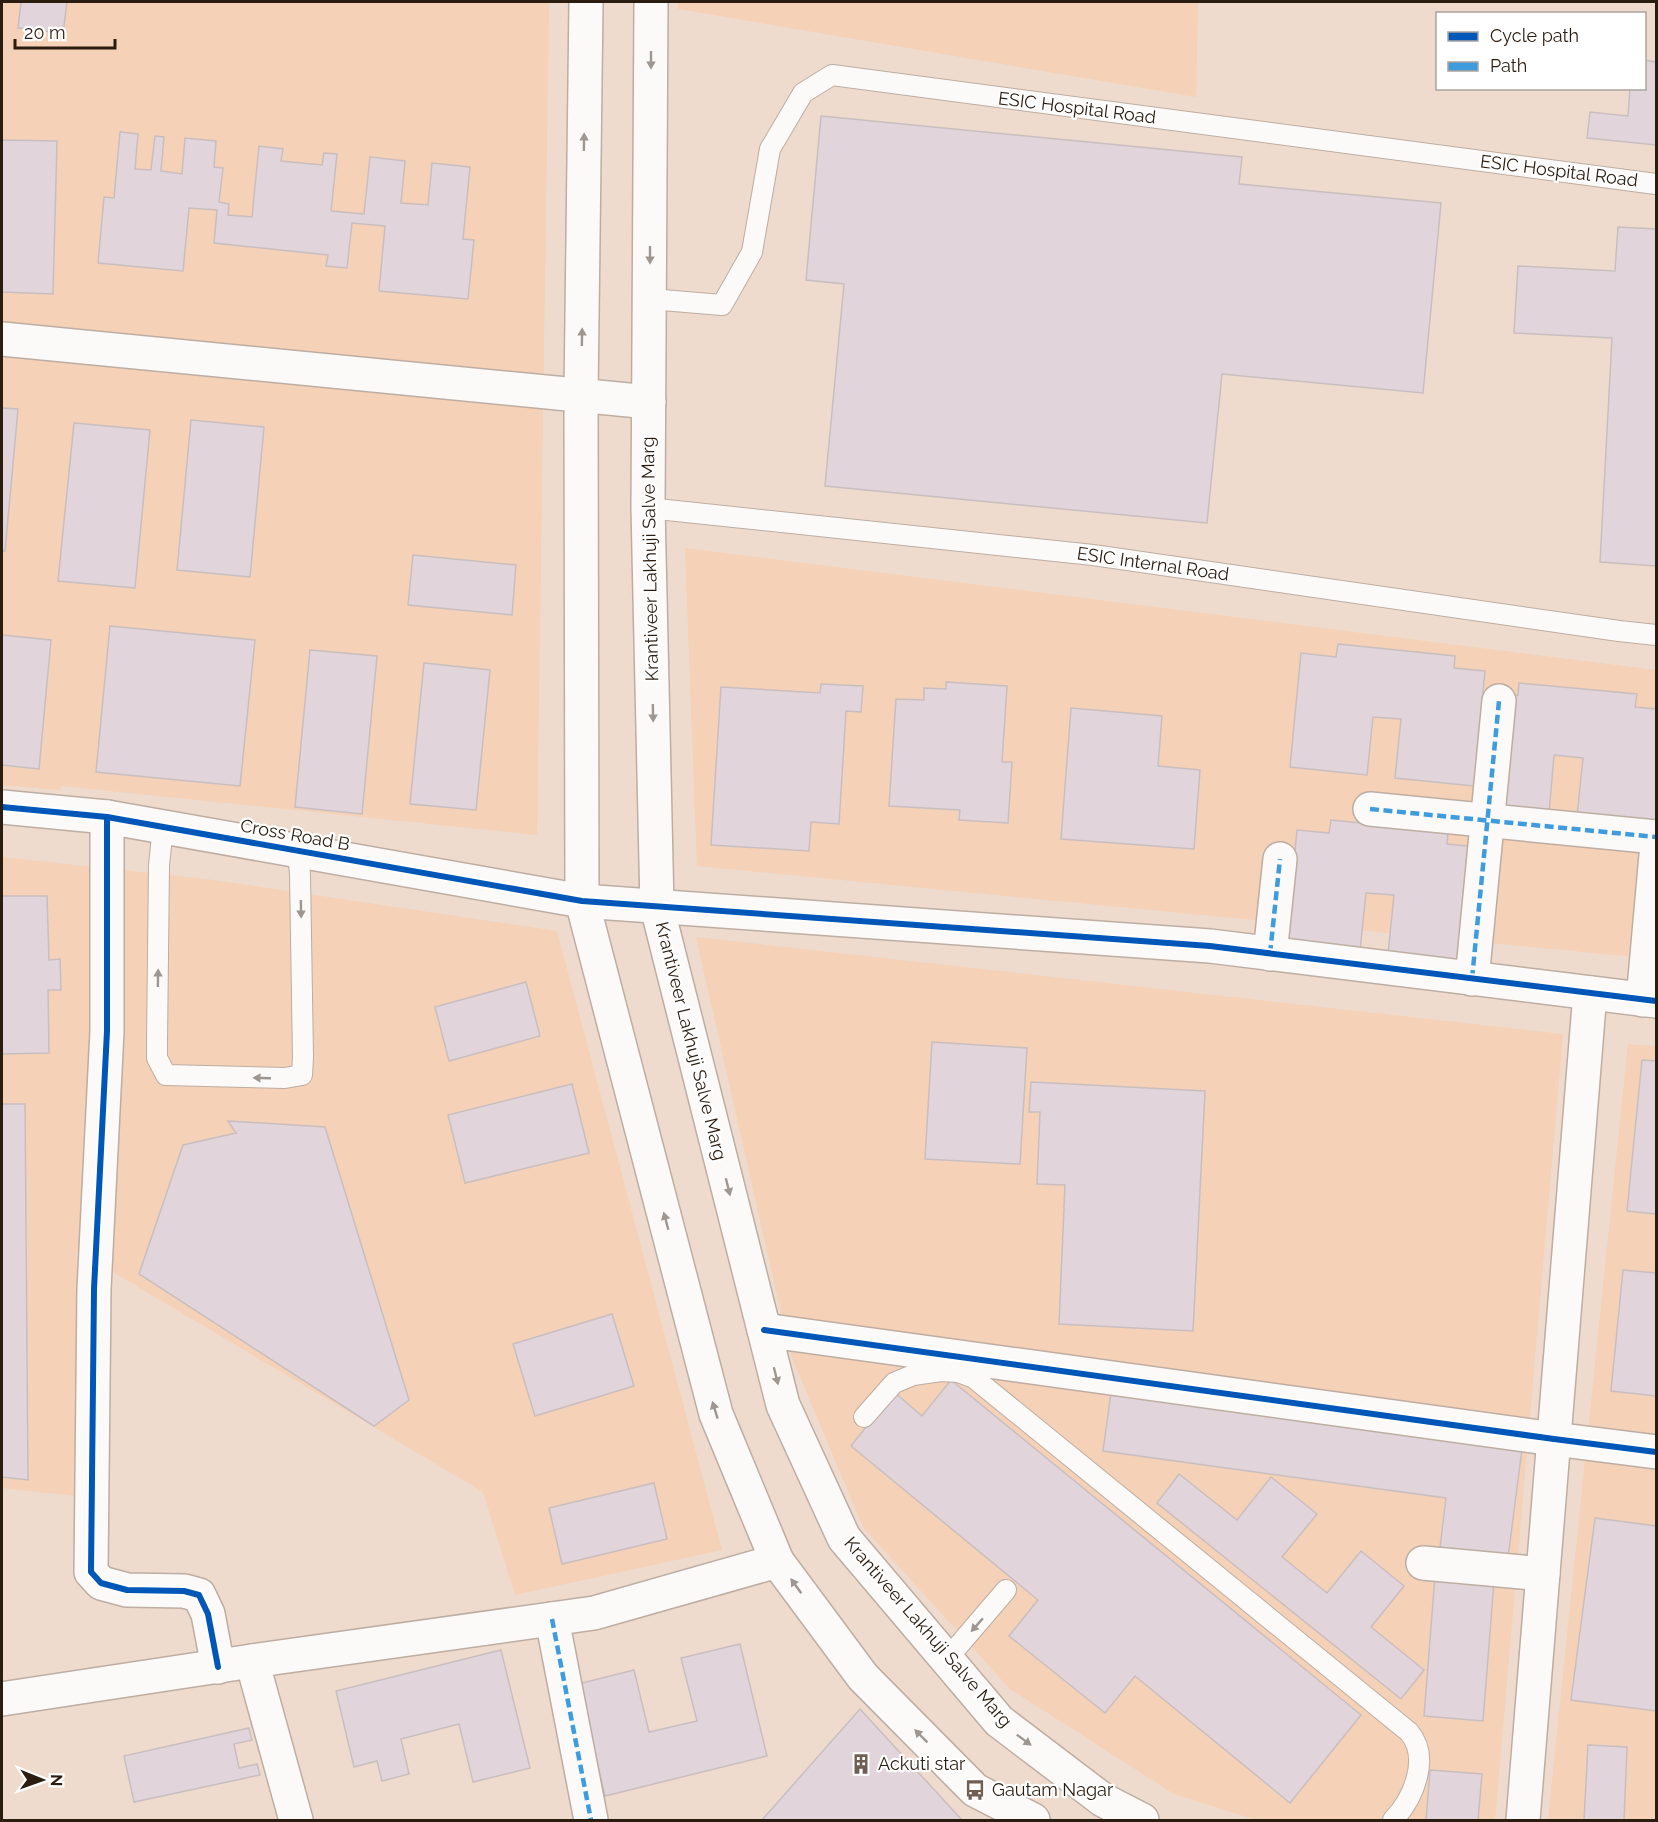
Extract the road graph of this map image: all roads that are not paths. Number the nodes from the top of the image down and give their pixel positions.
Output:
1 (586, 2) edge
2 (651, 2) edge
3 (1656, 184) edge
4 (650, 299) junction
5 (2, 339) edge
6 (581, 395) junction
7 (649, 402) junction
8 (648, 508) junction
9 (1656, 635) edge
10 (1499, 701) dead end
11 (2, 807) edge
12 (1370, 809) dead end
13 (107, 817) junction
14 (1488, 821) junction
15 (163, 827) junction
16 (1656, 837) edge
17 (298, 851) junction
18 (1656, 855) edge
19 (1280, 859) dead end
20 (582, 901) junction
21 (657, 907) junction
22 (1270, 954) junction
23 (1472, 979) junction
24 (1590, 993) junction
25 (1650, 1000) edge
26 (764, 1330) junction
27 (864, 1417) dead end
28 (1554, 1439) junction
29 (1656, 1452) edge
30 (777, 1561) junction
31 (1423, 1563) dead end
32 (1543, 1575) junction
33 (1005, 1590) dead end
34 (552, 1619) junction
35 (947, 1659) junction
36 (252, 1661) junction
37 (218, 1667) junction
38 (2, 1699) edge
39 (1399, 1814) edge
40 (296, 1821) edge
41 (591, 1821) edge
42 (1033, 1821) edge
43 (1142, 1821) edge
44 (1523, 1821) edge

6 -> 1 street
2 -> 4 street, Krantiveer Lakhuji Salve Marg
3 - 4 lane, ESIC Hospital Road
4 - 7 street, Krantiveer Lakhuji Salve Marg
5 - 6 street
6 - 7 street
6 - 20 street
7 - 8 street, Krantiveer Lakhuji Salve Marg
8 - 9 lane, ESIC Internal Road
8 -> 21 street, Krantiveer Lakhuji Salve Marg
10 - 14 street
11 - 13 street, Cross Road B
12 - 14 street
13 - 15 street, Cross Road B
13 - 37 street
14 - 16 street
14 - 23 street
15 - 17 street, Cross Road B
17 -> 15 lane
17 - 20 street, Cross Road B
18 - 25 street
19 - 22 street
20 - 21 street, Cross Road B
30 -> 20 street
21 - 22 street, Cross Road B
21 -> 26 street, Krantiveer Lakhuji Salve Marg
22 - 23 street, Cross Road B
23 - 24 street, Cross Road B
24 - 25 street, Cross Road B
24 - 28 street
26 - 28 street
26 -> 35 street, Krantiveer Lakhuji Salve Marg
27 - 39 lane
28 - 29 street
28 - 32 street
30 - 34 street
42 -> 30 street
31 - 32 street
32 - 44 street
33 -> 35 lane
34 - 36 street
34 - 41 street
35 -> 43 street, Krantiveer Lakhuji Salve Marg
36 - 37 street
36 - 40 street
37 - 38 street

